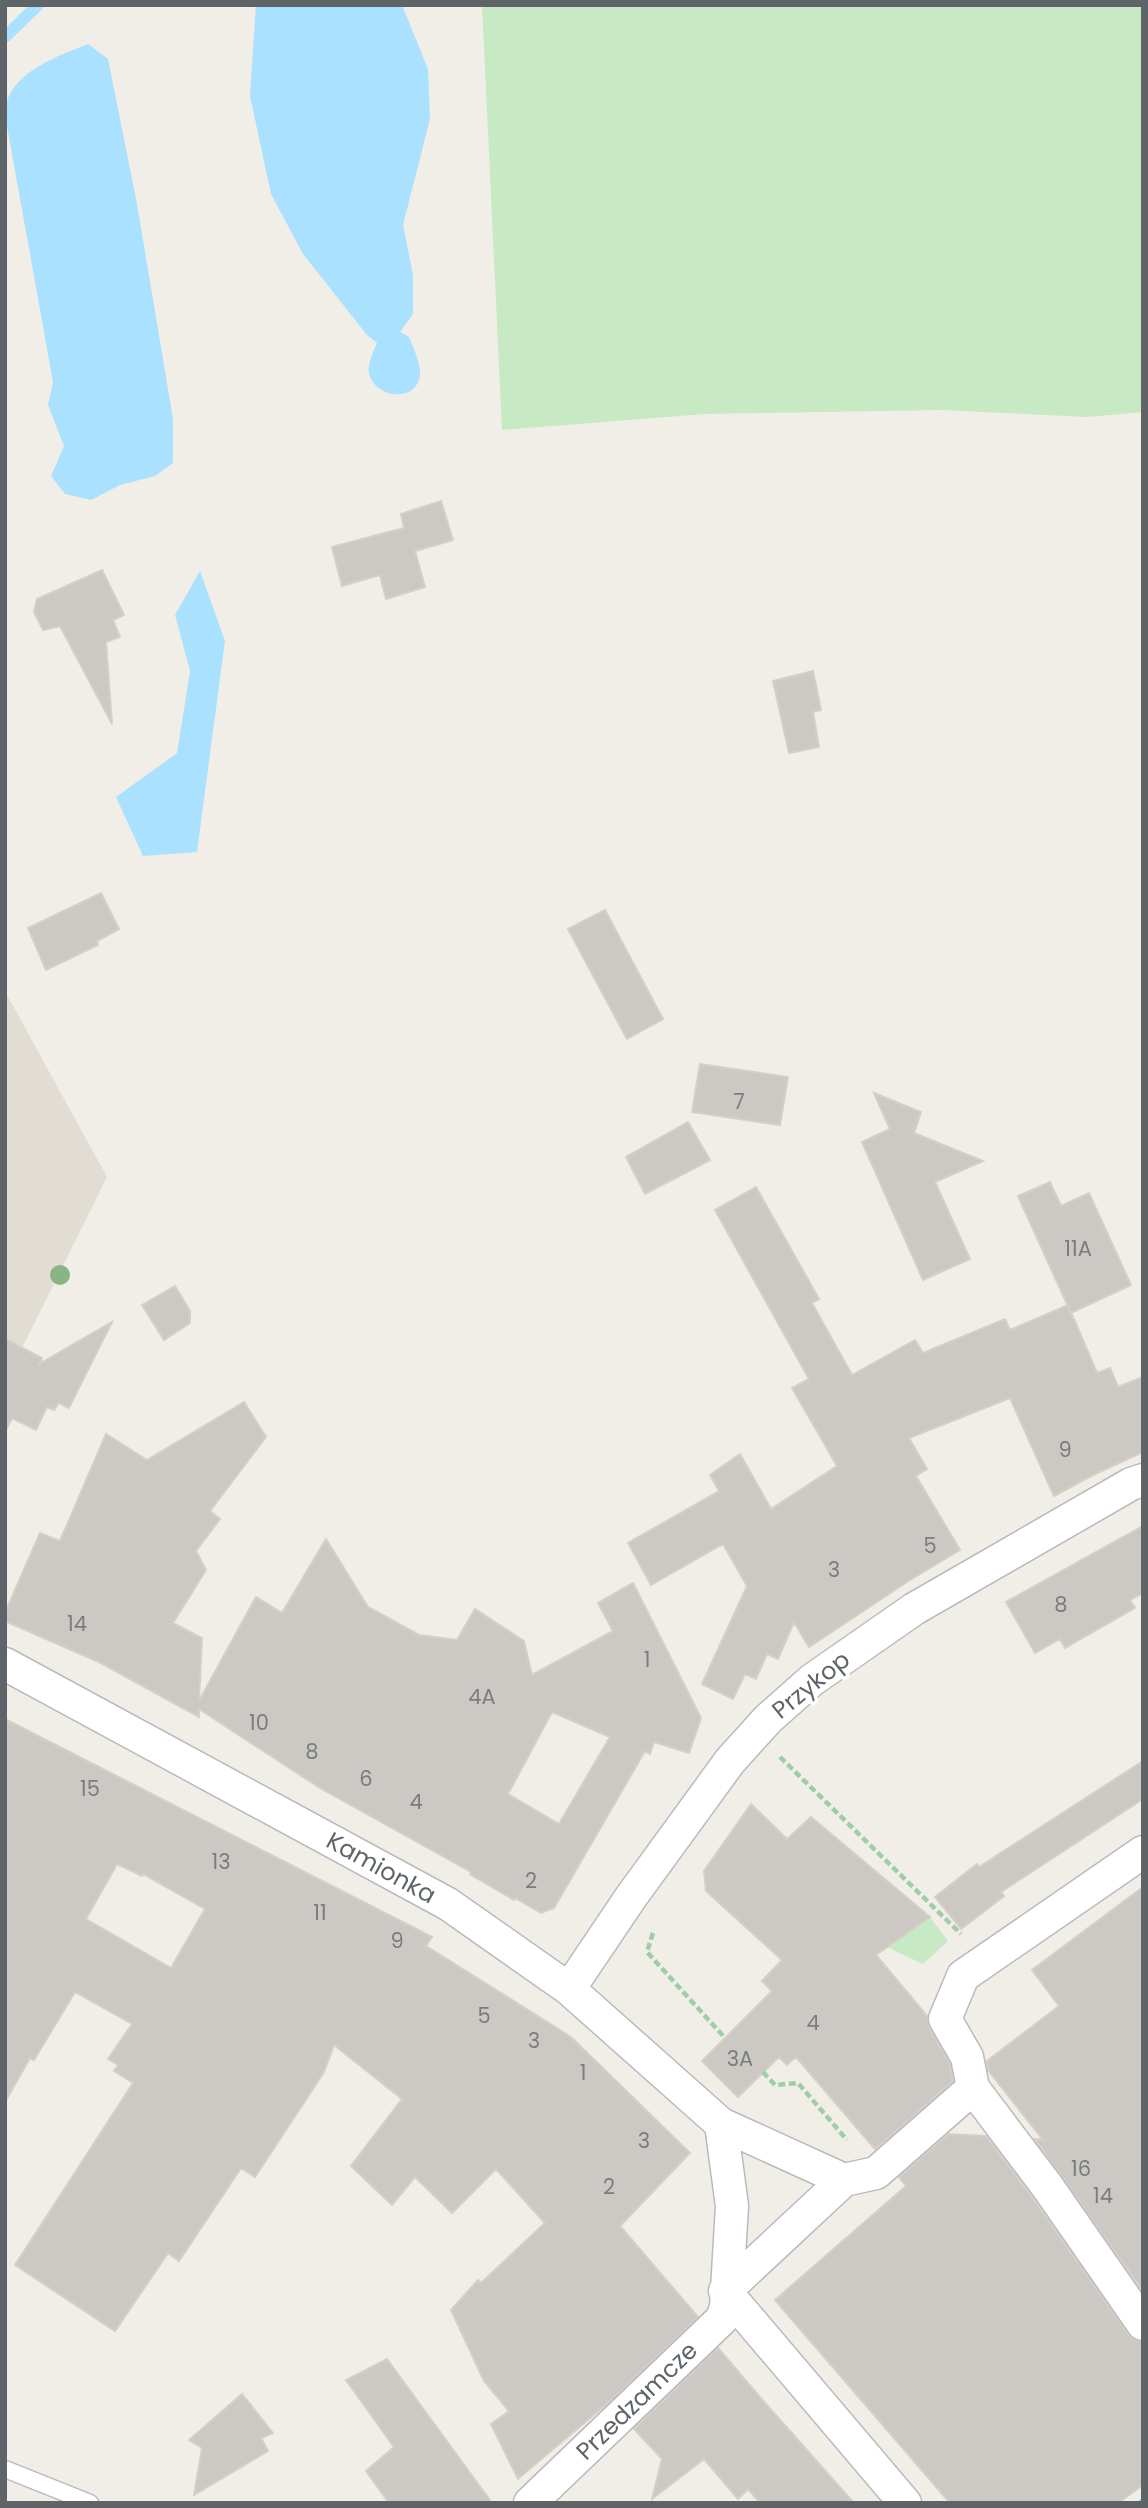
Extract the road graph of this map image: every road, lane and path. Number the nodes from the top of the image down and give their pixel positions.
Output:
1 (1143, 1480) edge
2 (5, 1664) edge
3 (783, 1760) dead end
4 (1143, 1852) edge
5 (631, 1897) junction
6 (987, 1959) junction
7 (569, 1989) junction
8 (725, 2038) dead end
9 (763, 2072) dead end
10 (973, 2088) junction
11 (721, 2124) junction
12 (876, 2173) junction
13 (844, 2180) junction
14 (725, 2291) junction
15 (1143, 2324) edge
16 (5, 2469) edge
17 (90, 2503) edge
18 (530, 2503) edge
19 (905, 2503) edge

1 - 5 street, Przykop
2 - 7 street, Kamionka
3 - 6 path
4 - 6 street
5 - 7 street, Przykop
5 - 8 path
6 - 10 street
7 - 11 street, Kamionka
9 - 12 path
10 - 12 street
10 - 15 street
11 - 13 street, Kamionka
11 - 14 street
12 - 13 street
13 - 14 street
14 - 18 street, Przedzamcze
14 - 19 street
16 - 17 lane

